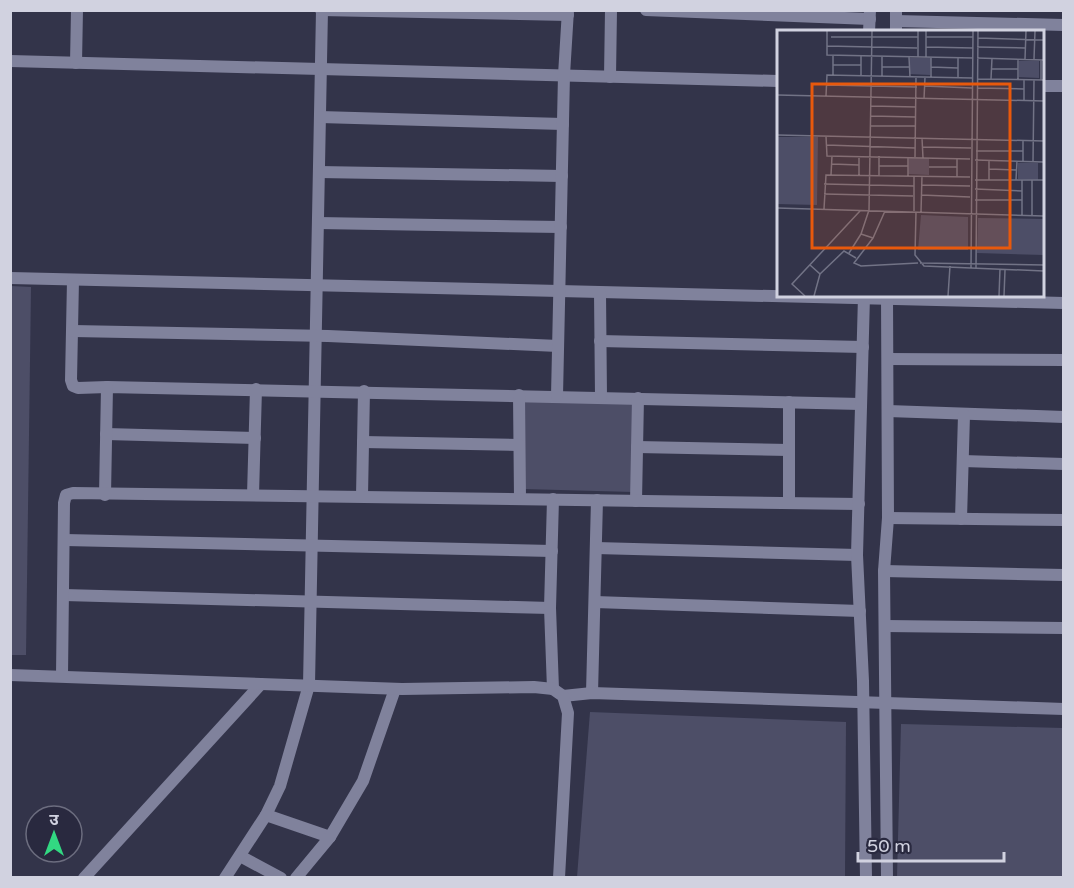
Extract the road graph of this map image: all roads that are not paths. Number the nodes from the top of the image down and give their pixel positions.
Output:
1 (77, 10) edge
2 (321, 10) edge
3 (610, 10) edge
4 (646, 10) edge
5 (568, 13) edge
6 (870, 20) edge
7 (896, 21) edge
8 (1064, 24) edge
9 (10, 61) edge
10 (76, 63) junction
11 (321, 69) junction
12 (564, 75) junction
13 (610, 76) junction
14 (777, 81) edge
15 (1044, 86) edge
16 (1064, 86) edge
17 (320, 117) junction
18 (563, 123) junction
19 (319, 172) junction
20 (562, 176) junction
21 (318, 223) junction
22 (561, 227) junction
23 (10, 278) edge
24 (73, 280) junction
25 (317, 286) junction
26 (560, 292) junction
27 (600, 293) junction
28 (777, 296) edge
29 (811, 297) edge
30 (864, 298) edge
31 (887, 298) edge
32 (1064, 303) edge
33 (73, 330) junction
34 (316, 336) junction
35 (600, 341) junction
36 (558, 346) junction
37 (863, 347) junction
38 (888, 360) junction
39 (1064, 360) edge
40 (107, 387) junction
41 (256, 389) junction
42 (315, 390) junction
43 (364, 391) junction
44 (519, 395) junction
45 (557, 396) junction
46 (601, 398) junction
47 (638, 398) junction
48 (789, 402) junction
49 (861, 404) junction
50 (888, 411) junction
51 (964, 415) junction
52 (1064, 417) edge
53 (106, 434) junction
54 (255, 438) junction
55 (363, 442) junction
56 (519, 445) junction
57 (637, 447) junction
58 (789, 450) junction
59 (963, 461) junction
60 (1064, 464) edge
61 (105, 495) junction
62 (253, 495) junction
63 (313, 495) junction
64 (362, 496) junction
65 (520, 499) junction
66 (553, 499) junction
67 (597, 500) junction
68 (636, 501) junction
69 (789, 503) junction
70 (859, 504) junction
71 (888, 518) junction
72 (961, 519) junction
73 (1064, 520) edge
74 (65, 540) junction
75 (312, 545) junction
76 (596, 548) junction
77 (552, 551) junction
78 (857, 555) junction
79 (885, 571) junction
80 (1064, 576) edge
81 (64, 595) junction
82 (311, 601) junction
83 (595, 602) junction
84 (550, 608) junction
85 (860, 611) junction
86 (885, 626) junction
87 (1064, 628) edge
88 (10, 675) edge
89 (62, 676) junction
90 (261, 684) junction
91 (309, 685) junction
92 (394, 688) junction
93 (558, 692) junction
94 (592, 693) junction
95 (864, 703) junction
96 (885, 704) junction
97 (1064, 709) edge
98 (266, 815) junction
99 (330, 837) junction
100 (240, 856) junction
101 (84, 878) edge
102 (225, 878) edge
103 (281, 878) edge
104 (296, 878) edge
105 (559, 878) edge
106 (866, 878) edge
107 (887, 878) edge

1 - 10 street
2 - 5 street
2 - 11 street
3 - 13 street
4 - 6 street
5 - 12 street
7 - 8 street
9 - 10 street
10 - 11 street
11 - 12 street
11 - 17 street
12 - 13 street
12 - 18 street
13 - 14 street
15 - 16 street
17 - 18 street
17 - 19 street
18 - 20 street
19 - 20 street
19 - 21 street
20 - 22 street
21 - 22 street
21 - 25 street
22 - 26 street
23 - 24 street
24 - 25 street
24 - 33 street
25 - 26 street
25 - 34 street
26 - 27 street
26 - 36 street
27 - 28 street
27 - 35 street
29 - 30 street
30 - 31 street
30 - 37 street
31 - 32 street
31 - 38 street
33 - 34 street
33 - 40 street
34 - 36 street
34 - 42 street
35 - 37 street
35 - 46 street
36 - 45 street
37 - 49 street
38 - 39 street
38 - 50 street
40 - 41 street
40 - 53 street
41 - 42 street
41 - 54 street
42 - 43 street
42 - 63 street
43 - 44 street
43 - 55 street
44 - 45 street
44 - 56 street
45 - 46 street
46 - 47 street
47 - 48 street
47 - 57 street
48 - 49 street
48 - 58 street
49 - 70 street
50 - 51 street
50 - 71 street
51 - 52 street
51 - 59 street
53 - 54 street
53 - 61 street
54 - 62 street
55 - 56 street
55 - 64 street
56 - 65 street
57 - 58 street
57 - 68 street
58 - 69 street
59 - 60 street
59 - 72 street
61 - 62 street
61 - 74 street
62 - 63 street
63 - 64 street
63 - 75 street
64 - 65 street
65 - 66 street
66 - 67 street
66 - 77 street
67 - 68 street
67 - 76 street
68 - 69 street
69 - 70 street
70 - 78 street
71 - 72 street
71 - 79 street
72 - 73 street
74 - 75 street
74 - 81 street
75 - 77 street
75 - 82 street
76 - 78 street
76 - 83 street
77 - 84 street
78 - 85 street
79 - 80 street
79 - 86 street
81 - 82 street
81 - 89 street
82 - 84 street
82 - 91 street
83 - 85 street
83 - 94 street
84 - 93 street
85 - 95 street
86 - 87 street
86 - 96 street
88 - 89 street
89 - 90 street
90 - 91 street
90 - 101 street
91 - 92 street
91 - 98 street
92 - 93 street
92 - 99 street
93 - 94 street
93 - 105 street
94 - 95 street
95 - 96 street
95 - 106 street
96 - 97 street
96 - 107 street
98 - 99 street
98 - 100 street
99 - 104 street
100 - 102 street
100 - 103 street

